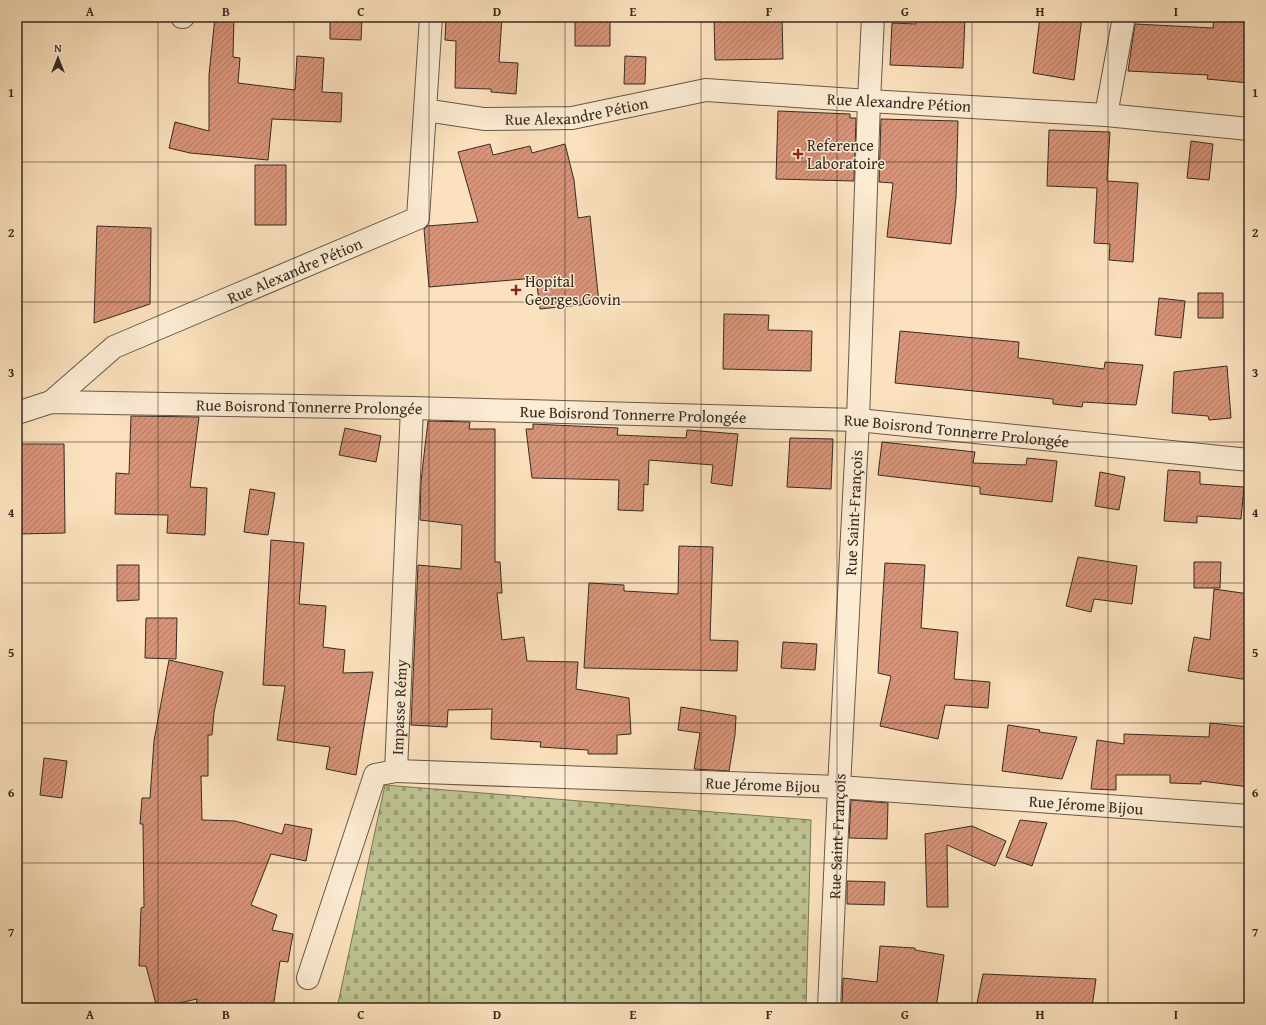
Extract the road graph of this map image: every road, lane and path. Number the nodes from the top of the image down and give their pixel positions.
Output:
1 (431, 17) edge
2 (874, 17) edge
3 (1124, 17) edge
4 (869, 101) junction
5 (425, 110) junction
6 (1106, 115) junction
7 (1249, 129) edge
8 (51, 402) junction
9 (412, 408) junction
10 (17, 413) edge
11 (858, 420) junction
12 (1249, 460) edge
13 (396, 771) junction
14 (839, 787) junction
15 (1249, 816) edge
16 (308, 978) dead end
17 (829, 1008) edge

1 - 5 street
2 - 4 street, Rue Saint-François
3 - 6 street
4 - 5 street, Rue Alexandre Pétion
4 - 6 street, Rue Alexandre Pétion
4 - 11 street, Rue Saint-François
5 - 8 street, Rue Alexandre Pétion
6 - 7 street, Rue Alexandre Pétion
8 - 9 street, Rue Boisrond Tonnerre Prolongée
8 - 10 street, Rue Boisrond Tonnerre Prolongée
9 - 11 street, Rue Boisrond Tonnerre Prolongée
9 - 13 street, Impasse Rémy
11 - 12 street, Rue Boisrond Tonnerre Prolongée
11 - 14 street, Rue Saint-François
13 - 14 street, Rue Jérome Bijou
13 - 16 street, Impasse Rémy
14 - 15 street, Rue Jérome Bijou
14 - 17 street, Rue Saint-François

